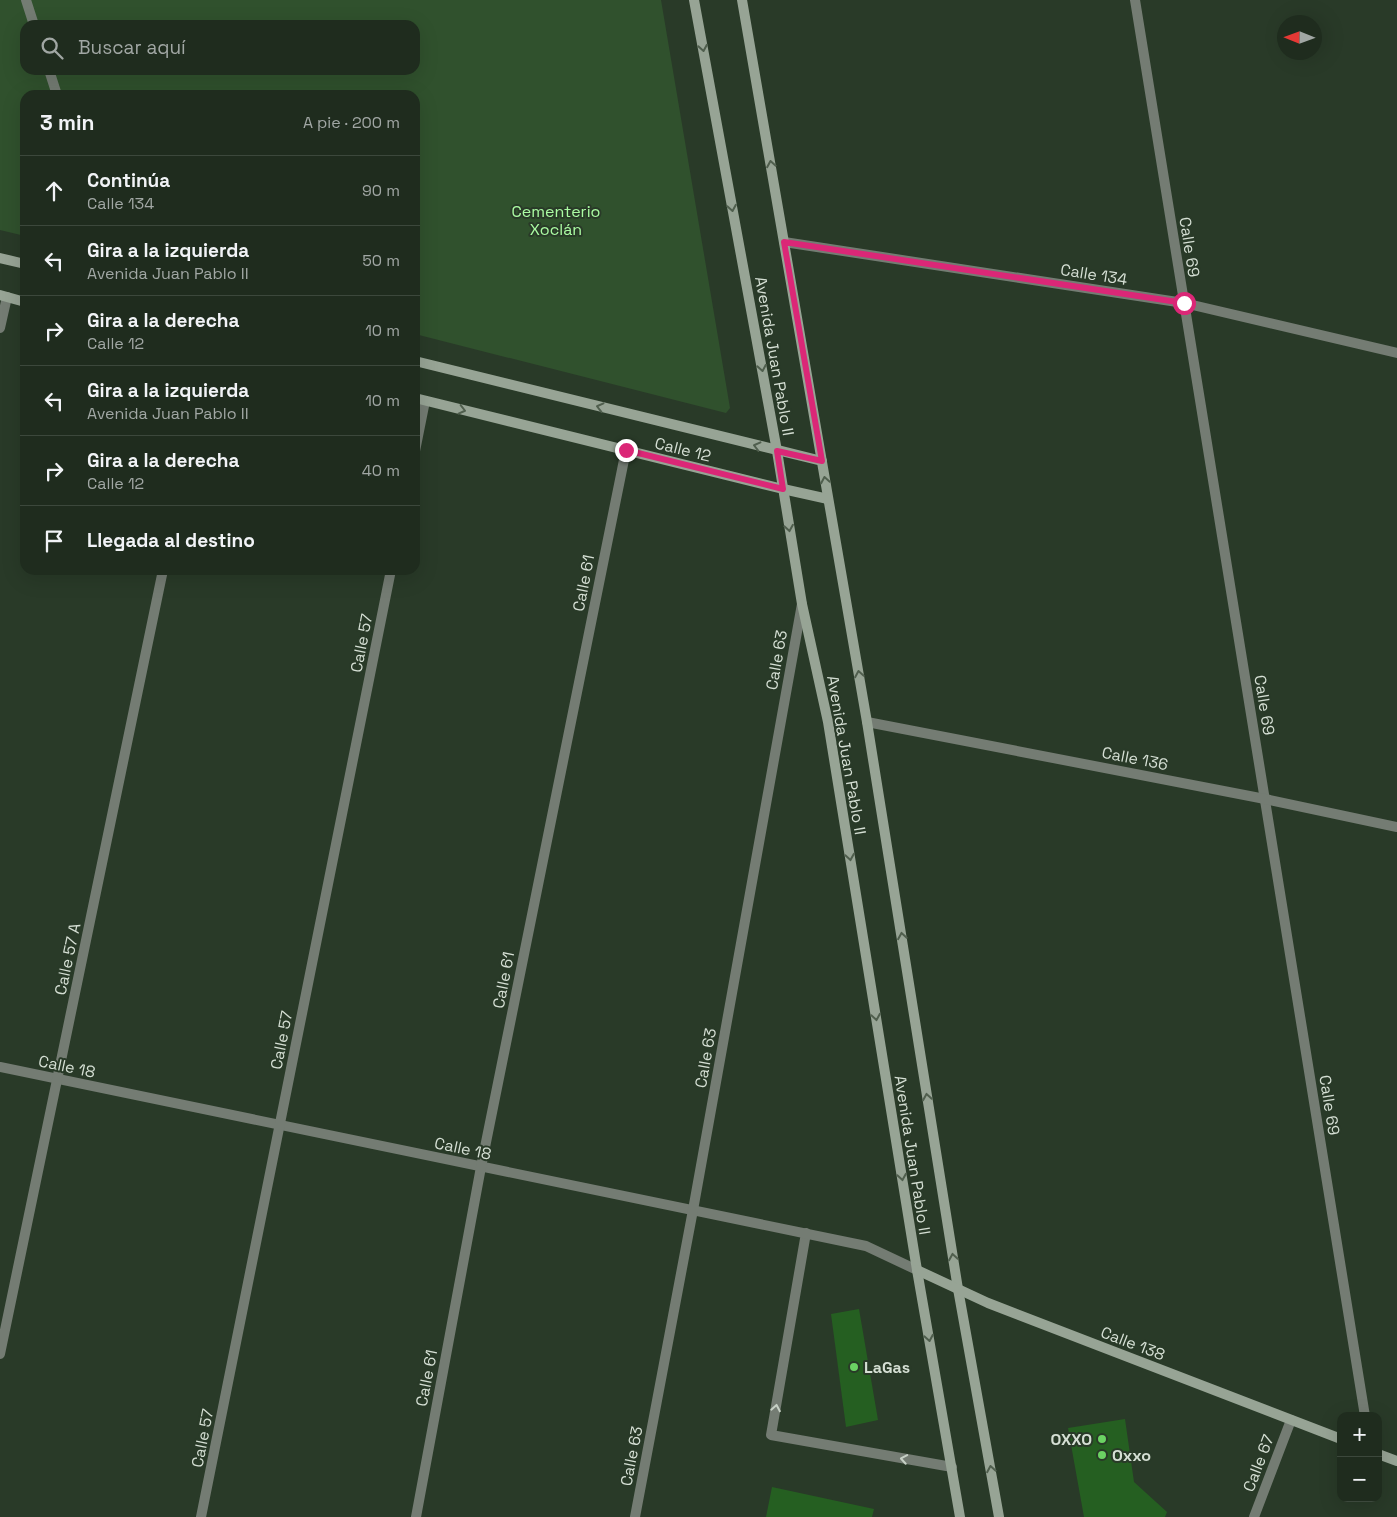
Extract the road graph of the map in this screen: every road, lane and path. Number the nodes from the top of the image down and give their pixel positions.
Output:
1 (26, 0) edge
2 (694, 0) edge
3 (742, 0) edge
4 (1135, 0) edge
5 (32, 20) edge
6 (51, 75) edge
7 (55, 90) edge
8 (784, 242) junction
9 (0, 258) edge
10 (20, 263) edge
11 (3, 296) edge
12 (20, 301) edge
13 (1184, 303) junction
14 (0, 328) edge
15 (1397, 352) edge
16 (420, 362) edge
17 (420, 399) edge
18 (626, 450) junction
19 (777, 451) junction
20 (822, 461) junction
21 (783, 489) junction
22 (828, 499) junction
23 (162, 575) edge
24 (390, 575) edge
25 (802, 604) junction
26 (867, 722) junction
27 (1265, 798) junction
28 (1397, 827) edge
29 (0, 1067) edge
30 (57, 1079) junction
31 (280, 1125) junction
32 (481, 1167) junction
33 (693, 1210) junction
34 (806, 1233) junction
35 (917, 1270) junction
36 (958, 1289) junction
37 (0, 1354) edge
38 (1364, 1412) edge
39 (1291, 1420) junction
40 (1337, 1437) edge
41 (1382, 1455) edge
42 (1397, 1461) edge
43 (952, 1467) junction
44 (201, 1517) edge
45 (416, 1517) edge
46 (635, 1517) edge
47 (960, 1517) edge
48 (999, 1517) edge
49 (1254, 1517) edge

1 - 5 street
2 -> 19 main road, Avenida Juan Pablo II
8 -> 3 main road, Avenida Juan Pablo II
4 - 13 street, Calle 69
6 - 7 street
8 - 13 street, Calle 134
8 - 20 main road, Avenida Juan Pablo II
9 - 10 main road
11 - 12 main road
11 - 14 street
13 - 15 street, Calle 134
13 - 27 street, Calle 69
19 -> 16 main road, Calle 12
17 -> 18 main road, Calle 12
18 - 21 main road, Calle 12
18 - 32 street, Calle 61
19 - 20 main road, Calle 12
19 - 21 main road, Avenida Juan Pablo II
22 -> 20 main road, Avenida Juan Pablo II
21 - 22 main road, Calle 12
21 -> 25 main road, Avenida Juan Pablo II
26 -> 22 main road, Avenida Juan Pablo II
23 - 30 street, Calle 57 A
24 - 31 street, Calle 57
25 - 33 street, Calle 63
25 -> 35 main road, Avenida Juan Pablo II
26 - 27 street, Calle 136
36 -> 26 main road, Avenida Juan Pablo II
27 - 28 street, Calle 136
27 - 38 street, Calle 69
29 - 30 street, Calle 18
30 - 31 street, Calle 18
30 - 37 street, Calle 57 A
31 - 32 street, Calle 18
31 - 44 street, Calle 57
32 - 33 street, Calle 18
32 - 45 street, Calle 61
33 - 34 street, Calle 18
33 - 46 street, Calle 63
34 - 35 street, Calle 18
43 -> 34 street
35 - 36 main road, Calle 138
35 -> 43 main road, Avenida Juan Pablo II
36 - 39 main road, Calle 138
48 -> 36 main road, Avenida Juan Pablo II
39 - 40 main road, Calle 138
39 - 49 street, Calle 67
41 - 42 main road
43 - 47 main road, Avenida Juan Pablo II

